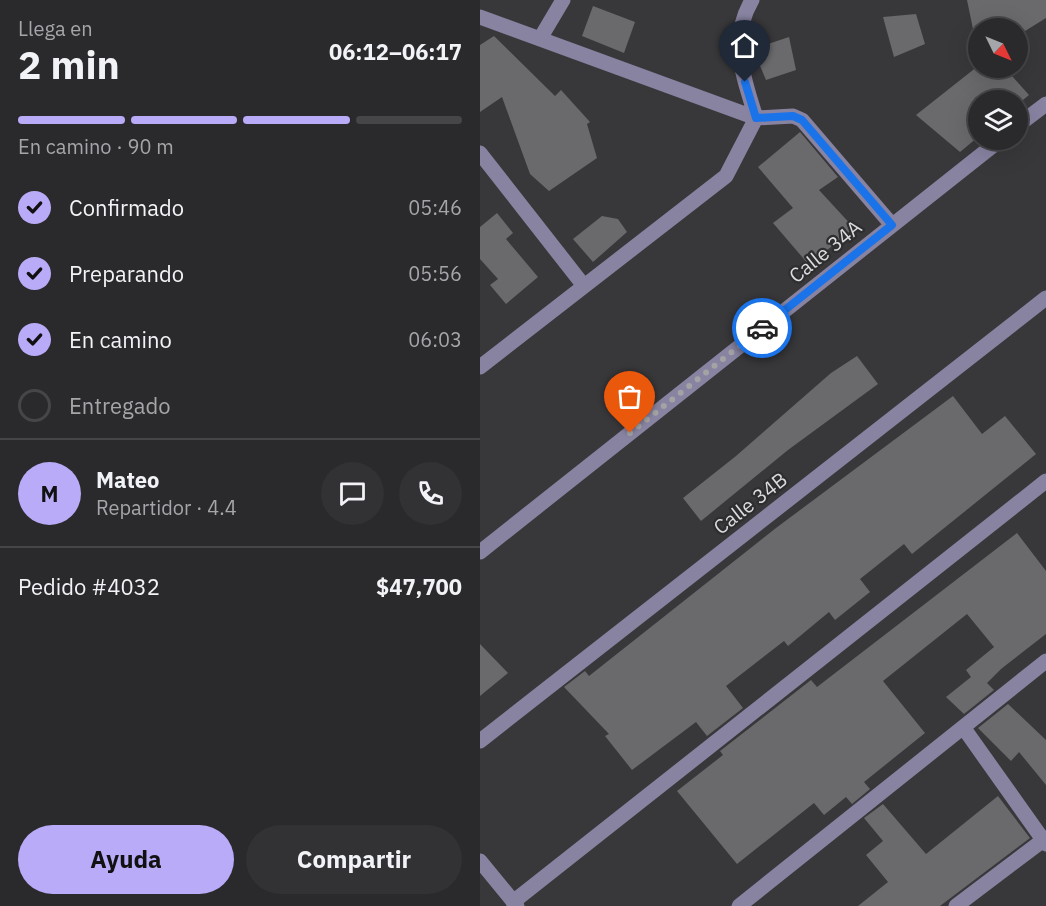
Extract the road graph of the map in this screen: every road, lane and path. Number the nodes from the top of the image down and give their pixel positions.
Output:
1 (563, 0) edge
2 (752, 0) edge
3 (480, 17) edge
4 (542, 37) junction
5 (1044, 109) edge
6 (756, 118) junction
7 (1028, 119) edge
8 (987, 150) edge
9 (480, 153) edge
10 (892, 225) junction
11 (584, 286) junction
12 (1046, 298) edge
13 (480, 367) edge
14 (1046, 481) edge
15 (480, 552) edge
16 (1046, 661) edge
17 (963, 727) junction
18 (480, 741) edge
19 (1045, 841) edge
20 (480, 861) edge
21 (515, 904) edge
22 (739, 906) edge
23 (956, 906) edge

1 - 4 street
2 - 6 street
3 - 4 street
4 - 6 street
5 - 7 street
6 - 10 street
6 - 11 street
8 - 10 street, Calle 34A
9 - 11 street
10 - 15 street, Calle 34A
11 - 13 street
12 - 18 street, Calle 34B
14 - 21 street
16 - 17 street
17 - 19 street
17 - 22 street
19 - 23 street
20 - 21 street

